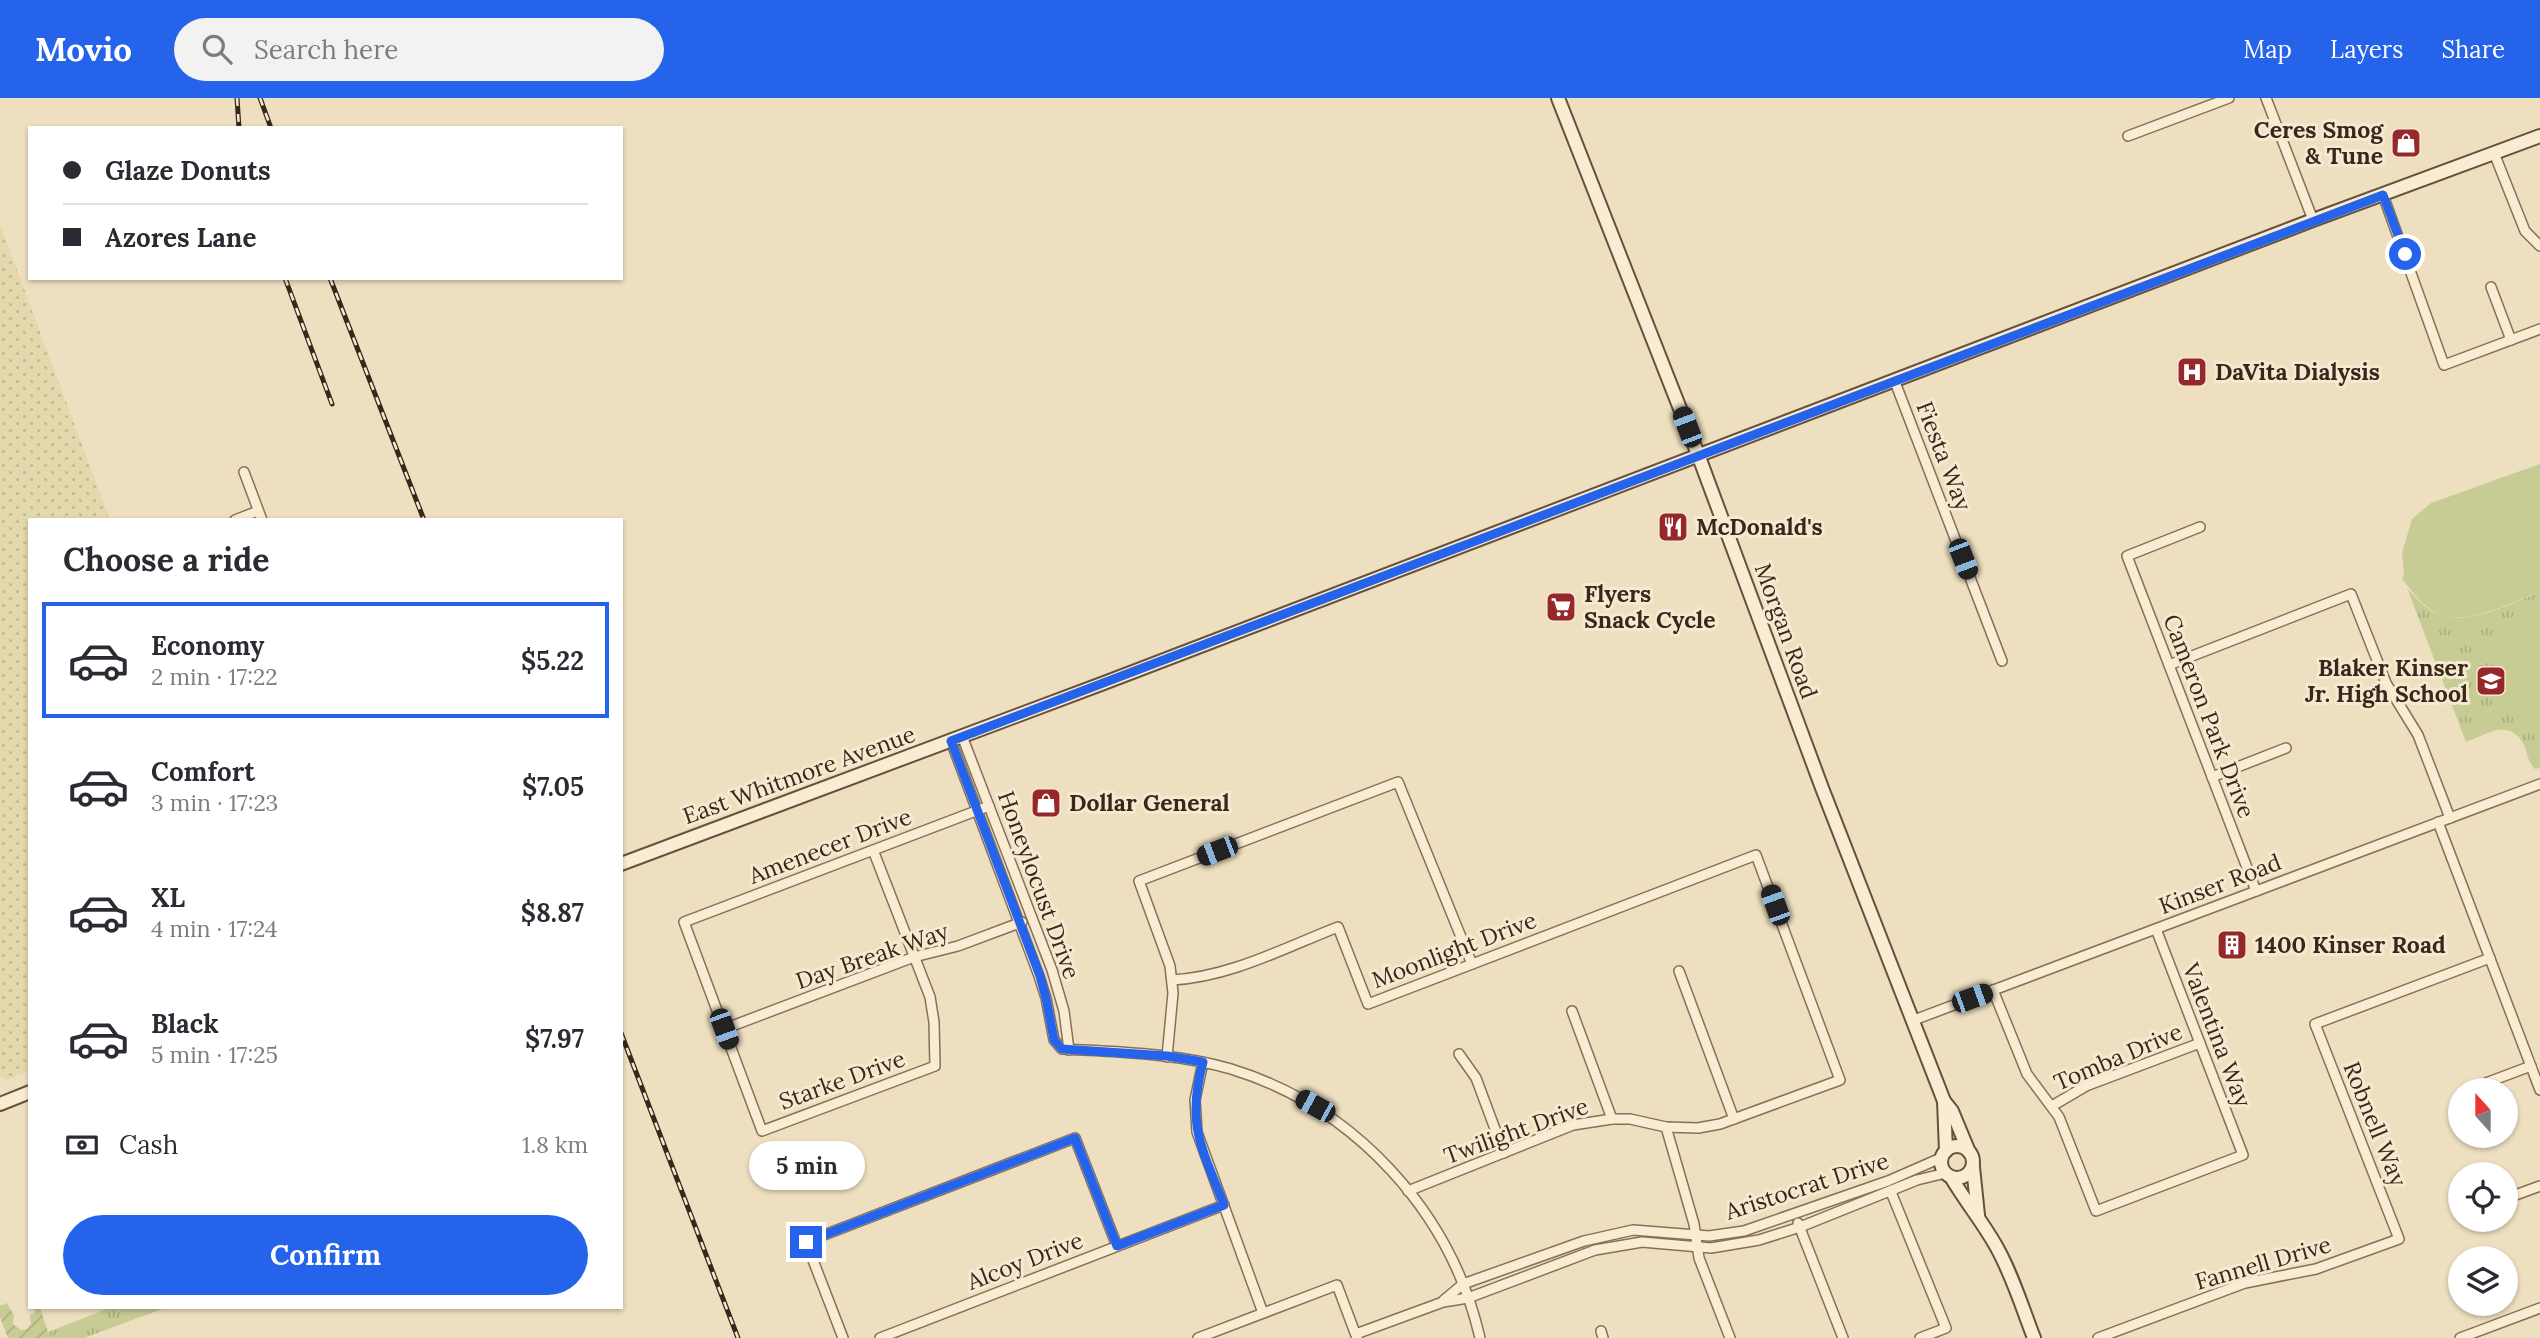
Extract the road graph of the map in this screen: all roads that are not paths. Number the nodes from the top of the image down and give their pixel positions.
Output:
1 (1558, 98) edge
2 (2229, 98) edge
3 (2266, 98) edge
4 (2129, 136) dead end
5 (2540, 136) edge
6 (2494, 153) junction
7 (2383, 195) junction
8 (2314, 220) junction
9 (2540, 246) edge
10 (2491, 287) dead end
11 (2540, 329) edge
12 (2511, 340) junction
13 (1895, 382) junction
14 (1699, 457) junction
15 (244, 472) dead end
16 (260, 515) edge
17 (2200, 527) dead end
18 (2002, 661) dead end
19 (2169, 664) junction
20 (957, 738) junction
21 (2286, 748) dead end
22 (2212, 776) junction
23 (2540, 785) edge
24 (989, 806) junction
25 (978, 811) junction
26 (2450, 818) junction
27 (2438, 822) junction
28 (873, 850) junction
29 (623, 863) edge
30 (2256, 891) junction
31 (1032, 918) junction
32 (1020, 923) junction
33 (2156, 929) junction
34 (914, 957) junction
35 (2490, 958) junction
36 (1472, 964) junction
37 (1679, 971) dead end
38 (1172, 980) junction
39 (1993, 990) junction
40 (1572, 1011) dead end
41 (1914, 1020) junction
42 (724, 1029) junction
43 (2200, 1043) junction
44 (1065, 1049) junction
45 (1459, 1054) dead end
46 (1167, 1056) junction
47 (1203, 1062) junction
48 (2531, 1066) junction
49 (2499, 1078) edge
50 (1840, 1080) joint
51 (2540, 1090) edge
52 (28, 1093) edge
53 (1944, 1101) junction
54 (0, 1104) edge
55 (2052, 1106) junction
56 (1612, 1119) junction
57 (1734, 1119) junction
58 (1666, 1127) junction
59 (1969, 1152) junction
60 (1504, 1153) junction
61 (1944, 1154) junction
62 (1973, 1166) junction
63 (1948, 1175) junction
64 (2540, 1185) edge
65 (1408, 1191) junction
66 (1891, 1192) junction
67 (2518, 1194) edge
68 (1224, 1205) junction
69 (1795, 1214) junction
70 (1978, 1215) junction
71 (1800, 1227) junction
72 (1696, 1234) junction
73 (2399, 1239) joint
74 (1117, 1246) junction
75 (1697, 1247) junction
76 (1463, 1284) junction
77 (1468, 1298) junction
78 (1443, 1302) junction
79 (2540, 1308) edge
80 (1263, 1313) junction
81 (2120, 1334) edge
82 (1357, 1336) edge
83 (843, 1338) edge
84 (880, 1338) edge
85 (1198, 1338) edge
86 (1480, 1338) edge
87 (1730, 1338) edge
88 (1843, 1338) edge
89 (1920, 1338) edge
90 (2034, 1338) edge
91 (2098, 1338) edge
92 (2460, 1338) edge

1 - 14 main road, Morgan Road
2 - 4 street
3 - 8 street
5 - 6 main road, East Whitmore Avenue
6 - 7 main road, East Whitmore Avenue
6 - 9 street
7 - 8 main road, East Whitmore Avenue
7 - 12 street
8 - 13 main road, East Whitmore Avenue
10 - 12 street
11 - 12 street
13 - 14 main road, East Whitmore Avenue
13 - 18 street, Fiesta Way
14 - 20 main road, East Whitmore Avenue
14 - 41 main road, Morgan Road
15 - 16 street
17 - 19 street, Cameron Park Drive
19 - 22 street, Cameron Park Drive
19 - 26 street
20 - 24 street, Honeylocust Drive
20 - 25 street, Honeylocust Drive
20 - 29 main road, East Whitmore Avenue
21 - 22 street
22 - 30 street, Cameron Park Drive
23 - 26 street, Kinser Road
24 - 25 street, Amenecer Drive
24 - 31 street, Honeylocust Drive
25 - 28 street, Amenecer Drive
25 - 32 street, Honeylocust Drive
26 - 27 street, Kinser Road
27 - 30 street, Kinser Road
27 - 35 street
28 - 34 street
28 - 42 street, Amenecer Drive
30 - 33 street, Kinser Road
31 - 32 street, Day Break Way
31 - 44 street, Honeylocust Drive
32 - 34 street, Day Break Way
32 - 44 street, Honeylocust Drive
33 - 39 street, Kinser Road
33 - 43 street, Valentina Way
34 - 42 street, Day Break Way
34 - 42 street, Starke Drive
35 - 48 street
35 - 73 street, Robnell Way
36 - 38 street, Moonlight Drive
36 - 38 street
36 - 50 street, Moonlight Drive
37 - 57 street
38 - 46 street
39 - 41 street, Kinser Road
39 - 55 street
40 - 56 street
41 - 53 main road, Morgan Road
43 - 55 street, Tomba Drive
43 - 55 street, Valentina Way
44 - 46 street
45 - 60 street
46 - 47 street
47 - 65 street
47 - 68 street
48 - 49 street
48 - 51 street
50 - 57 street, Twilight Drive
52 - 54 main road
53 - 59 main road, Morgan Road
53 - 61 main road, Morgan Road
56 - 58 street, Twilight Drive
56 - 60 street, Twilight Drive
57 - 58 street, Twilight Drive
58 - 72 street
59 - 61 main road
59 - 62 main road
60 - 65 street, Twilight Drive
61 - 63 main road
61 - 69 street, Aristocrat Drive
62 - 63 main road
62 - 70 main road
63 - 66 street, Aristocrat Drive
63 - 70 main road
64 - 67 street
65 - 76 street
66 - 71 street, Aristocrat Drive
66 - 89 street
68 - 74 street, Alcoy Drive
68 - 80 street
69 - 71 street
69 - 72 street, Aristocrat Drive
70 - 90 main road
71 - 75 street, Aristocrat Drive
71 - 88 street
72 - 75 street
72 - 76 street, Aristocrat Drive
73 - 81 street, Fannell Drive
74 - 83 street
74 - 84 street, Alcoy Drive
75 - 77 street, Aristocrat Drive
75 - 87 street
76 - 77 street
76 - 78 street, Aristocrat Drive
77 - 78 street, Aristocrat Drive
77 - 86 street
78 - 82 street, Aristocrat Drive
79 - 92 street
80 - 82 street
80 - 85 street
81 - 91 street, Fannell Drive

